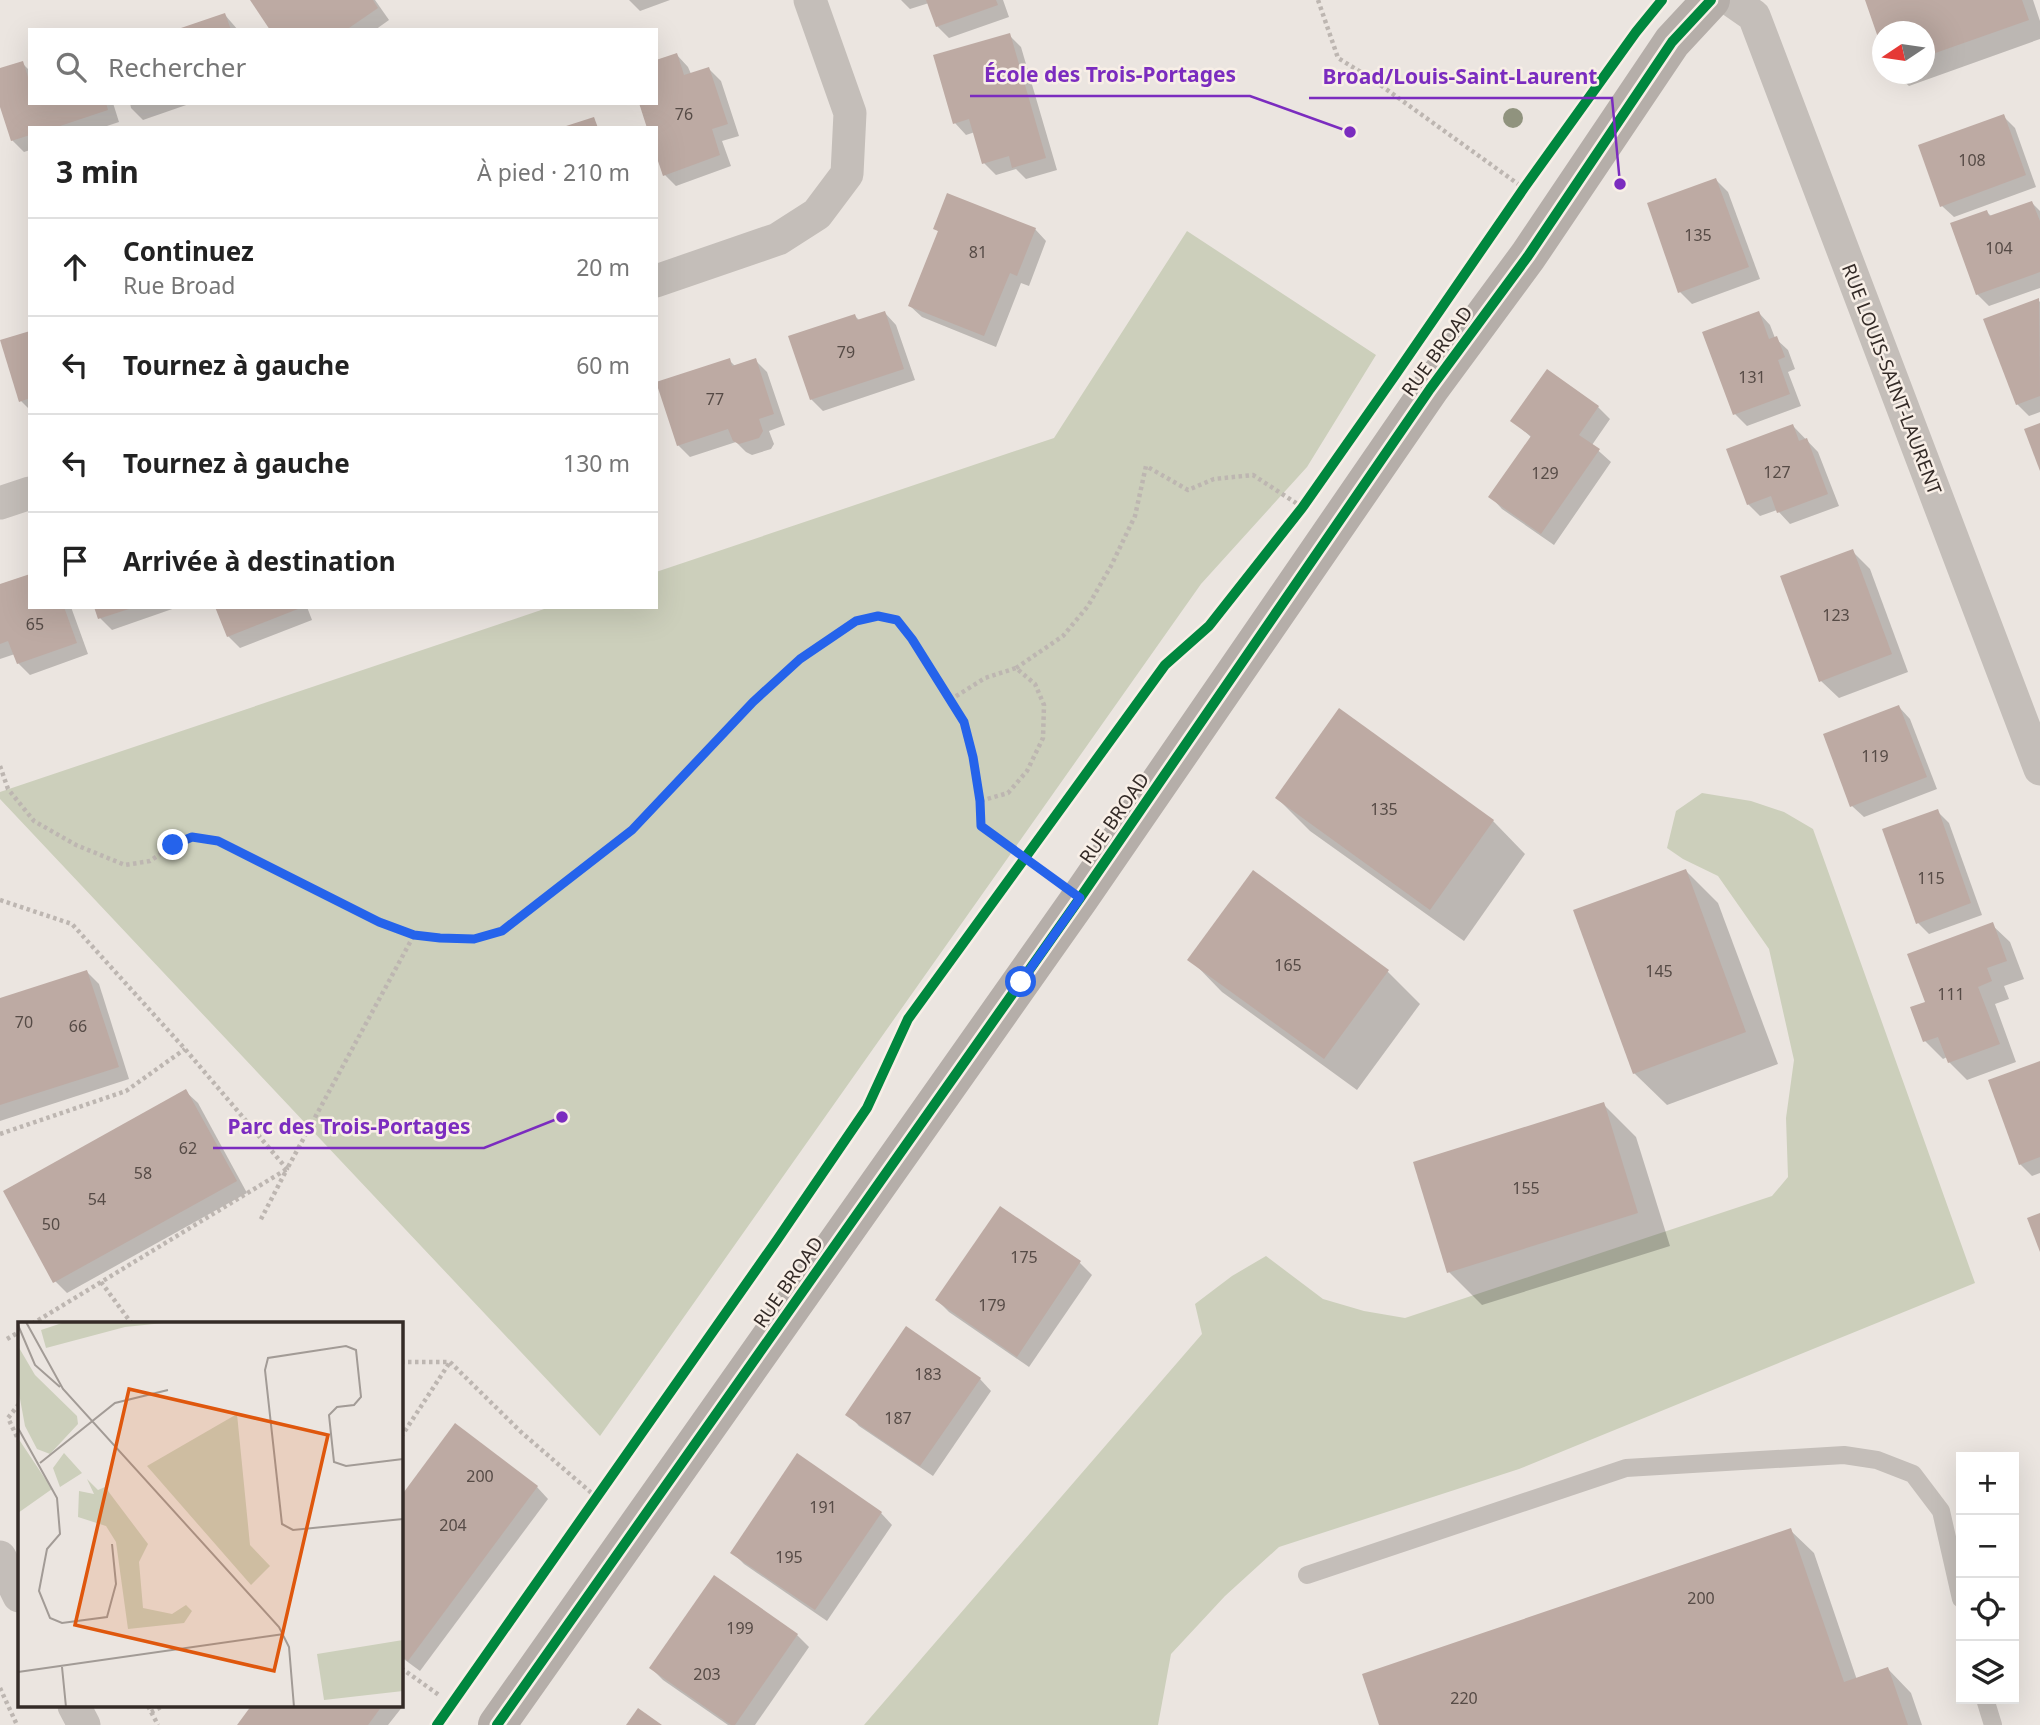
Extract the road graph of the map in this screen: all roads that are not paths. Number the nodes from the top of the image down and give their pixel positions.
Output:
1 (810, 0) edge
2 (1711, 0) edge
3 (1731, 0) edge
4 (658, 280) edge
5 (28, 494) edge
6 (0, 503) edge
7 (2040, 769) edge
8 (0, 1558) edge
9 (1307, 1575) dead end
10 (1956, 1578) edge
11 (18, 1594) edge
12 (1987, 1704) edge
13 (75, 1708) edge
14 (84, 1725) edge
15 (497, 1725) edge
16 (1993, 1725) edge

1 - 4 street
2 - 15 street, RUE BROAD
3 - 7 street, RUE LOUIS-SAINT-LAURENT
5 - 6 street
8 - 11 street
9 - 10 lane
12 - 16 lane
13 - 14 street

